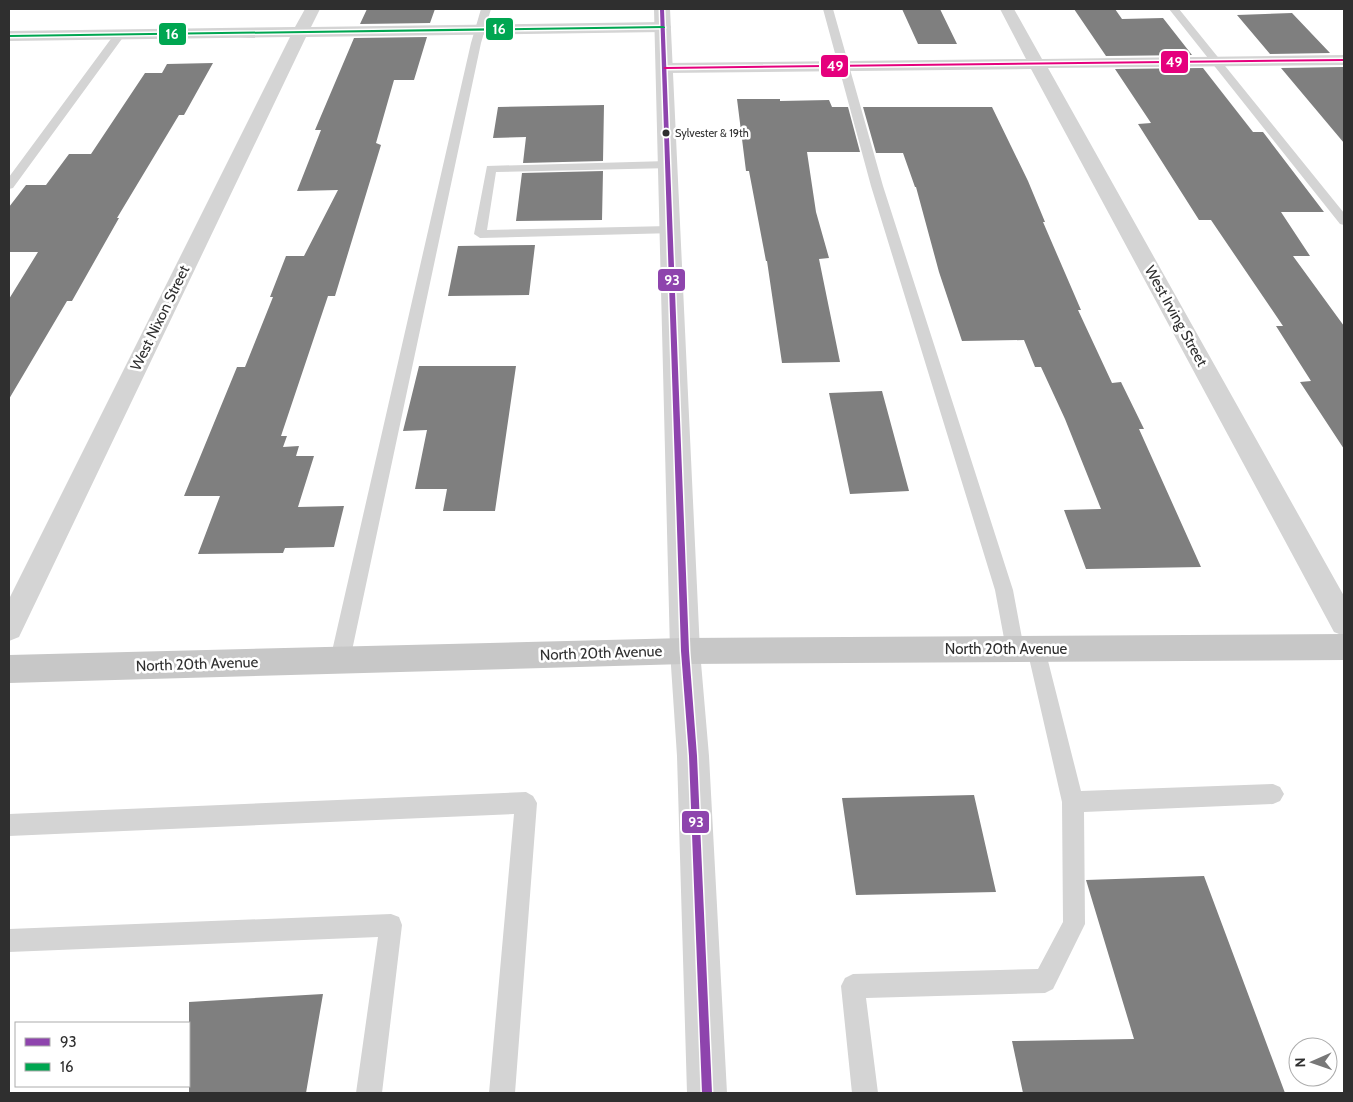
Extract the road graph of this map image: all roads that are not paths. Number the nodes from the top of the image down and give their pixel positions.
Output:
1 (312, 9) edge
2 (486, 9) edge
3 (828, 9) edge
4 (1007, 9) edge
5 (1174, 9) edge
6 (663, 18) edge
7 (479, 30) junction
8 (301, 32) junction
9 (120, 34) junction
10 (9, 36) edge
11 (1344, 60) edge
12 (1216, 62) junction
13 (1037, 64) junction
14 (843, 66) junction
15 (664, 68) junction
16 (668, 165) junction
17 (9, 185) edge
18 (1344, 221) edge
19 (670, 230) junction
20 (1344, 623) edge
21 (9, 628) edge
22 (1344, 647) edge
23 (1026, 649) junction
24 (685, 651) junction
25 (340, 660) junction
26 (10, 671) edge
27 (1273, 794) dead end
28 (1073, 802) junction
29 (9, 825) edge
30 (9, 941) edge
31 (369, 1093) edge
32 (502, 1093) edge
33 (707, 1093) edge
34 (865, 1093) edge

1 - 8 street, West Nixon Street
2 - 7 lane
3 - 14 lane
4 - 13 street, West Irving Street
5 - 12 lane
6 - 7 street
6 - 15 street
7 - 8 street
7 - 25 lane
8 - 9 street
8 - 21 street, West Nixon Street
9 - 10 street
9 - 17 lane
11 - 12 street
12 - 13 street
12 - 18 lane
13 - 14 street
13 - 20 street, West Irving Street
14 - 15 street
14 - 23 lane
15 - 16 street
16 - 19 street
16 - 19 lane
19 - 24 street
22 - 23 main road, North 20th Avenue
23 - 24 main road, North 20th Avenue
23 - 28 lane
24 - 25 main road, North 20th Avenue
24 - 33 street
25 - 26 main road, North 20th Avenue
27 - 28 lane
28 - 34 lane
29 - 32 lane
30 - 31 lane

